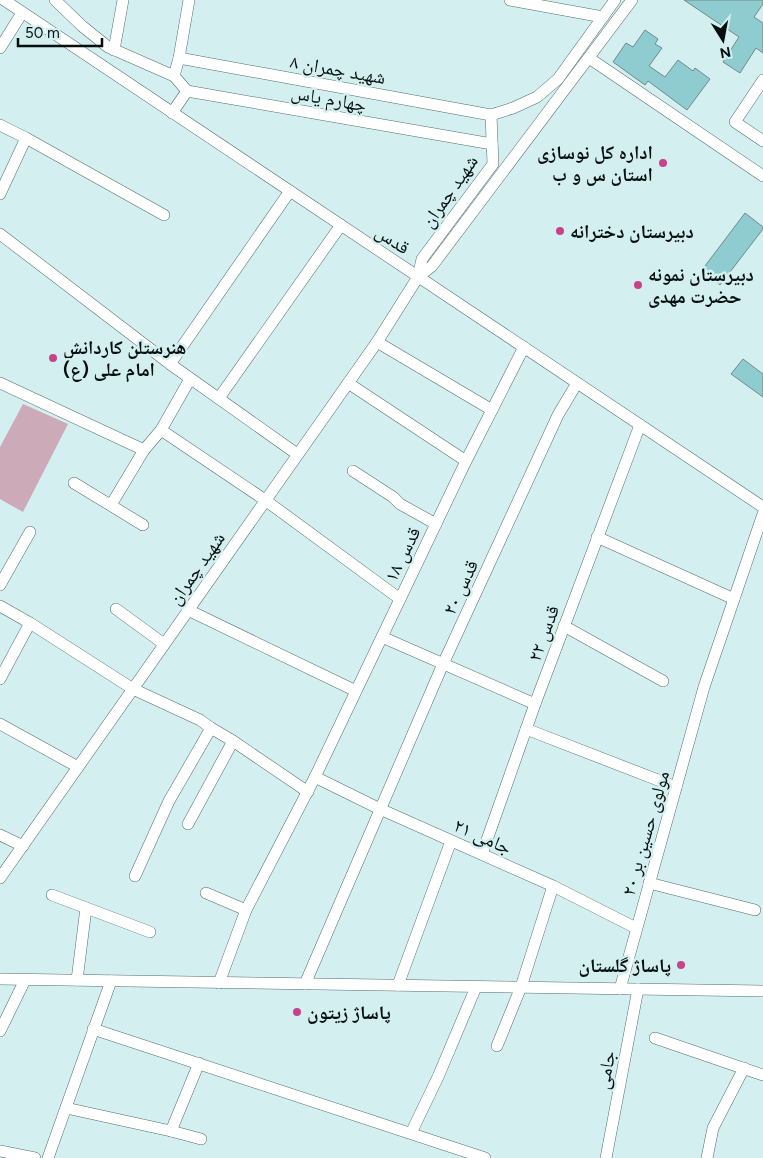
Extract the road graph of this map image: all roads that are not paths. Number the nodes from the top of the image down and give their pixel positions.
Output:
1 (56, 0) edge
2 (123, 0) edge
3 (189, 0) edge
4 (510, 0) edge
5 (615, 0) edge
6 (632, 0) edge
7 (6, 1) edge
8 (22, 13) junction
9 (603, 16) junction
10 (0, 48) edge
11 (114, 50) junction
12 (179, 58) junction
13 (589, 58) junction
14 (174, 76) junction
15 (763, 80) edge
16 (187, 91) junction
17 (172, 113) junction
18 (491, 115) junction
19 (0, 125) edge
20 (26, 138) junction
21 (763, 141) edge
22 (492, 144) junction
23 (763, 176) edge
24 (290, 191) junction
25 (0, 194) edge
26 (164, 215) dead end
27 (341, 225) junction
28 (0, 234) edge
29 (418, 277) junction
30 (377, 342) junction
31 (524, 347) junction
32 (170, 364) junction
33 (190, 379) junction
34 (0, 383) edge
35 (348, 383) junction
36 (577, 383) junction
37 (219, 398) junction
38 (492, 410) junction
39 (640, 424) junction
40 (161, 430) junction
41 (144, 450) junction
42 (298, 454) junction
43 (466, 461) junction
44 (353, 471) dead end
45 (74, 484) dead end
46 (265, 500) junction
47 (111, 505) junction
48 (763, 506) edge
49 (763, 514) edge
50 (436, 524) junction
51 (143, 525) dead end
52 (30, 532) dead end
53 (597, 537) junction
54 (0, 585) edge
55 (400, 599) junction
56 (734, 600) junction
57 (0, 606) edge
58 (116, 608) dead end
59 (188, 610) junction
60 (30, 623) junction
61 (564, 626) junction
62 (382, 637) junction
63 (164, 644) junction
64 (443, 664) junction
65 (0, 679) edge
66 (662, 681) dead end
67 (133, 689) junction
68 (356, 691) junction
69 (535, 704) junction
70 (0, 724) edge
71 (211, 728) junction
72 (526, 730) junction
73 (233, 741) junction
74 (78, 767) junction
75 (315, 777) junction
76 (676, 786) junction
77 (308, 792) junction
78 (380, 809) junction
79 (188, 824) dead end
80 (0, 835) edge
81 (451, 841) junction
82 (23, 846) junction
83 (482, 854) junction
84 (136, 876) dead end
85 (0, 878) edge
86 (649, 883) junction
87 (553, 886) junction
88 (206, 893) dead end
89 (52, 895) dead end
90 (86, 908) junction
91 (246, 910) junction
92 (755, 910) dead end
93 (636, 928) junction
94 (150, 932) dead end
95 (0, 979) edge
96 (25, 980) junction
97 (77, 980) junction
98 (111, 981) junction
99 (219, 983) junction
100 (305, 984) junction
101 (398, 985) junction
102 (476, 987) junction
103 (521, 987) junction
104 (620, 989) junction
105 (638, 989) junction
106 (763, 991) edge
107 (93, 1029) junction
108 (0, 1031) edge
109 (655, 1038) dead end
110 (497, 1046) dead end
111 (199, 1063) junction
112 (744, 1068) junction
113 (763, 1075) edge
114 (66, 1108) junction
115 (171, 1132) junction
116 (411, 1133) junction
117 (201, 1139) dead end
118 (0, 1151) edge
119 (35, 1158) edge
120 (48, 1158) edge
121 (485, 1158) edge
122 (606, 1158) edge
123 (707, 1158) edge

1 - 11 street
2 - 11 street
3 - 12 street
4 - 9 street
5 - 9 street
6 - 13 street, شهید چمران
7 - 8 street, قدس
8 - 10 street
8 - 17 street, قدس
9 - 18 street
11 - 14 street
12 - 14 street
12 - 18 street, شهید چمران ۸
13 - 23 street
13 - 29 street, شهید چمران
14 - 16 street
15 - 21 street
16 - 17 street
16 - 22 street, چهارم یاس
17 - 24 street, قدس
18 - 22 street, شهید چمران
19 - 20 street
20 - 25 street
20 - 26 street
22 - 29 street, شهید چمران
24 - 27 street, قدس
24 - 32 street
27 - 29 street, قدس
27 - 37 street
28 - 32 street
29 - 30 street, شهید چمران
29 - 31 street, قدس
30 - 35 street, شهید چمران
30 - 38 street
31 - 36 street, قدس
31 - 38 street, قدس ۱۸
32 - 33 street
33 - 37 street
33 - 40 street
34 - 41 street
35 - 42 street, شهید چمران
35 - 43 street
36 - 39 street, قدس
36 - 64 street, قدس ۲۰
37 - 42 street
38 - 43 street, قدس ۱۸
39 - 48 street, قدس
39 - 53 street, قدس ۲۲
40 - 41 street
40 - 46 street
41 - 47 street
42 - 46 street, شهید چمران
43 - 50 street, قدس ۱۸
44 - 50 street
45 - 47 street
46 - 55 street
46 - 59 street, شهید چمران
47 - 51 street
49 - 56 street, مولوی حسین بر ۲۰
50 - 55 street, قدس ۱۸
52 - 54 street
53 - 56 street
53 - 61 street, قدس ۲۲
55 - 62 street, قدس ۱۸
56 - 76 street, مولوی حسین بر ۲۰
57 - 60 street
58 - 63 street
59 - 63 street, شهید چمران
59 - 68 street
60 - 65 street
60 - 67 street
61 - 66 street
61 - 69 street, قدس ۲۲
62 - 64 street
62 - 68 street, قدس ۱۸
63 - 67 street, شهید چمران
64 - 69 street
64 - 78 street, قدس ۲۰
67 - 71 street
67 - 74 street, شهید چمران
68 - 75 street, قدس ۱۸
69 - 72 street, قدس ۲۲
70 - 74 street
71 - 73 street
71 - 84 street
72 - 76 street
72 - 83 street, قدس ۲۲
73 - 77 street
73 - 79 street
74 - 82 street, شهید چمران
75 - 77 street, قدس ۱۸
75 - 78 street, جامی ۲۱
76 - 86 street, مولوی حسین بر ۲۰
77 - 91 street, قدس ۱۸
78 - 81 street, جامی ۲۱
78 - 100 street, قدس ۲۰
80 - 82 street
81 - 83 street, جامی ۲۱
81 - 101 street
82 - 85 street, شهید چمران
83 - 87 street, جامی ۲۱
86 - 92 street
86 - 93 street, مولوی حسین بر ۲۰
87 - 93 street, جامی ۲۱
87 - 103 street
88 - 91 street
89 - 90 street
90 - 94 street
90 - 97 street
91 - 99 street, قدس ۱۸
93 - 104 street, مولوی حسین بر ۲۰
95 - 96 street
96 - 97 street
96 - 108 street
97 - 98 street
98 - 99 street
98 - 107 street
99 - 100 street
100 - 101 street
101 - 102 street
102 - 103 street
102 - 116 street
103 - 104 street
103 - 110 street
104 - 105 street
105 - 106 street
105 - 122 street, جامی
107 - 111 street
107 - 114 street
109 - 112 street
111 - 115 street
111 - 116 street
112 - 113 street
112 - 123 street
114 - 115 street
114 - 120 street
115 - 117 street
116 - 121 street
118 - 119 street

